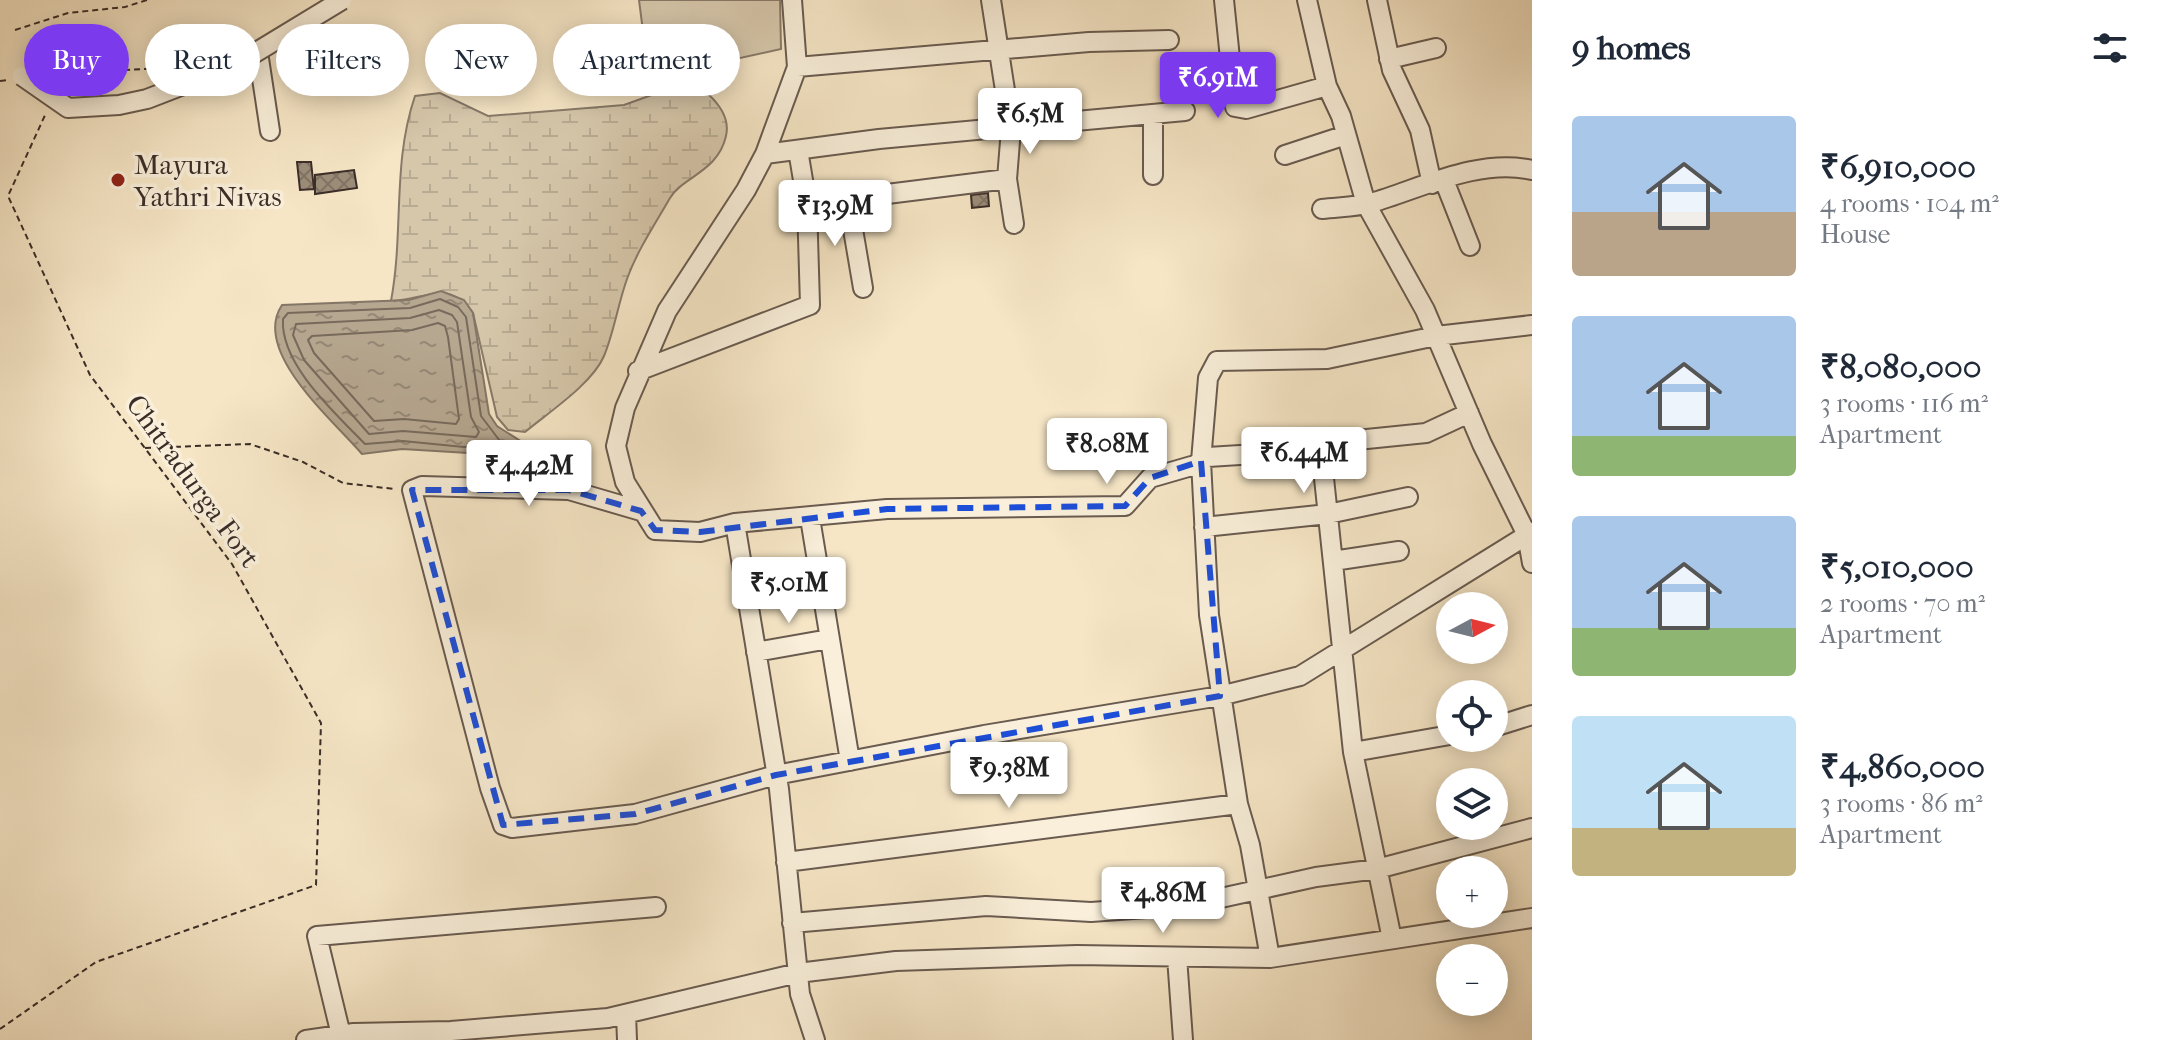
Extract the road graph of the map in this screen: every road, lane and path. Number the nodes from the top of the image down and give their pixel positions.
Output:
1 (147, 0) edge
2 (342, 0) edge
3 (792, 0) edge
4 (991, 0) edge
5 (1224, 0) edge
6 (1307, 0) edge
7 (1377, 0) edge
8 (15, 30) dead end
9 (1169, 40) dead end
10 (1436, 48) dead end
11 (998, 49) junction
12 (260, 51) edge
13 (1389, 59) junction
14 (260, 65) edge
15 (797, 67) junction
16 (22, 76) dead end
17 (1327, 86) junction
18 (148, 96) edge
19 (52, 101) dead end
20 (1185, 111) dead end
21 (1153, 114) junction
22 (1011, 129) junction
23 (270, 131) dead end
24 (1346, 135) junction
25 (798, 150) junction
26 (765, 154) junction
27 (1285, 155) dead end
28 (1532, 170) edge
29 (1153, 175) dead end
30 (1007, 179) junction
31 (1438, 182) junction
32 (848, 200) junction
33 (807, 204) junction
34 (1366, 204) junction
35 (1322, 209) dead end
36 (1014, 224) dead end
37 (1470, 246) dead end
38 (863, 288) dead end
39 (1532, 325) edge
40 (1436, 336) junction
41 (638, 371) junction
42 (1469, 413) junction
43 (145, 448) junction
44 (1321, 450) junction
45 (1201, 461) junction
46 (412, 490) junction
47 (1408, 497) dead end
48 (641, 511) junction
49 (1328, 513) junction
50 (810, 518) junction
51 (735, 523) junction
52 (1204, 527) junction
53 (1529, 533) edge
54 (1399, 551) dead end
55 (1333, 561) junction
56 (1532, 563) edge
57 (829, 639) junction
58 (1342, 651) junction
59 (756, 652) junction
60 (1220, 696) junction
61 (1532, 715) edge
62 (1508, 723) edge
63 (1436, 737) edge
64 (1353, 752) junction
65 (850, 761) junction
66 (776, 775) junction
67 (1238, 804) junction
68 (1532, 828) edge
69 (786, 862) junction
70 (1377, 868) junction
71 (1260, 892) junction
72 (656, 907) dead end
73 (1532, 918) edge
74 (792, 923) junction
75 (1392, 939) junction
76 (1177, 957) junction
77 (1270, 958) junction
78 (798, 973) junction
79 (626, 1014) junction
80 (0, 1029) edge
81 (341, 1035) junction
82 (447, 1036) edge
83 (306, 1040) edge
84 (627, 1040) edge
85 (815, 1040) edge
86 (1183, 1040) edge

1 - 8 path
2 - 12 street, bridge
3 - 15 street
4 - 11 street
5 - 17 street
6 - 17 street
7 - 13 street
9 - 11 street
10 - 13 street
11 - 15 street
11 - 22 street
13 - 31 street
14 - 23 street
15 - 26 street
16 - 18 street, bridge
17 - 24 street
19 - 43 path, Chitradurga Fort
20 - 21 street
21 - 22 street
21 - 29 street
22 - 25 street
22 - 30 street
24 - 27 street
24 - 34 street
25 - 26 street
25 - 33 street
26 - 41 street
28 - 31 street
30 - 32 street
30 - 36 street
31 - 34 street
31 - 37 street
32 - 33 street
32 - 38 street
33 - 41 street
34 - 35 street
34 - 40 street
39 - 40 street
40 - 42 street
40 - 45 street
41 - 48 street
42 - 44 street
42 - 53 street
43 - 46 path
43 - 80 path, Chitradurga Fort
44 - 45 street
44 - 49 street
45 - 50 street
45 - 52 street
46 - 48 street
46 - 66 street
47 - 49 street
48 - 51 street
49 - 52 street
49 - 55 street
50 - 51 street
50 - 57 street
51 - 59 street
52 - 60 street
53 - 56 street
53 - 58 street
54 - 55 street
55 - 58 street
57 - 59 street
57 - 65 street
58 - 60 street
58 - 64 street
59 - 66 street
60 - 65 street
60 - 67 street
61 - 62 street
63 - 64 street
64 - 70 street
65 - 66 street
66 - 69 street
67 - 69 street
67 - 71 street
68 - 70 street
69 - 74 street
70 - 71 street
70 - 75 street
71 - 74 street
71 - 77 street
72 - 81 street
73 - 75 street
74 - 78 street
75 - 77 street
76 - 77 street
76 - 78 street
76 - 86 street
78 - 79 street
78 - 85 street
79 - 82 street
79 - 84 street
81 - 82 street
81 - 83 street

